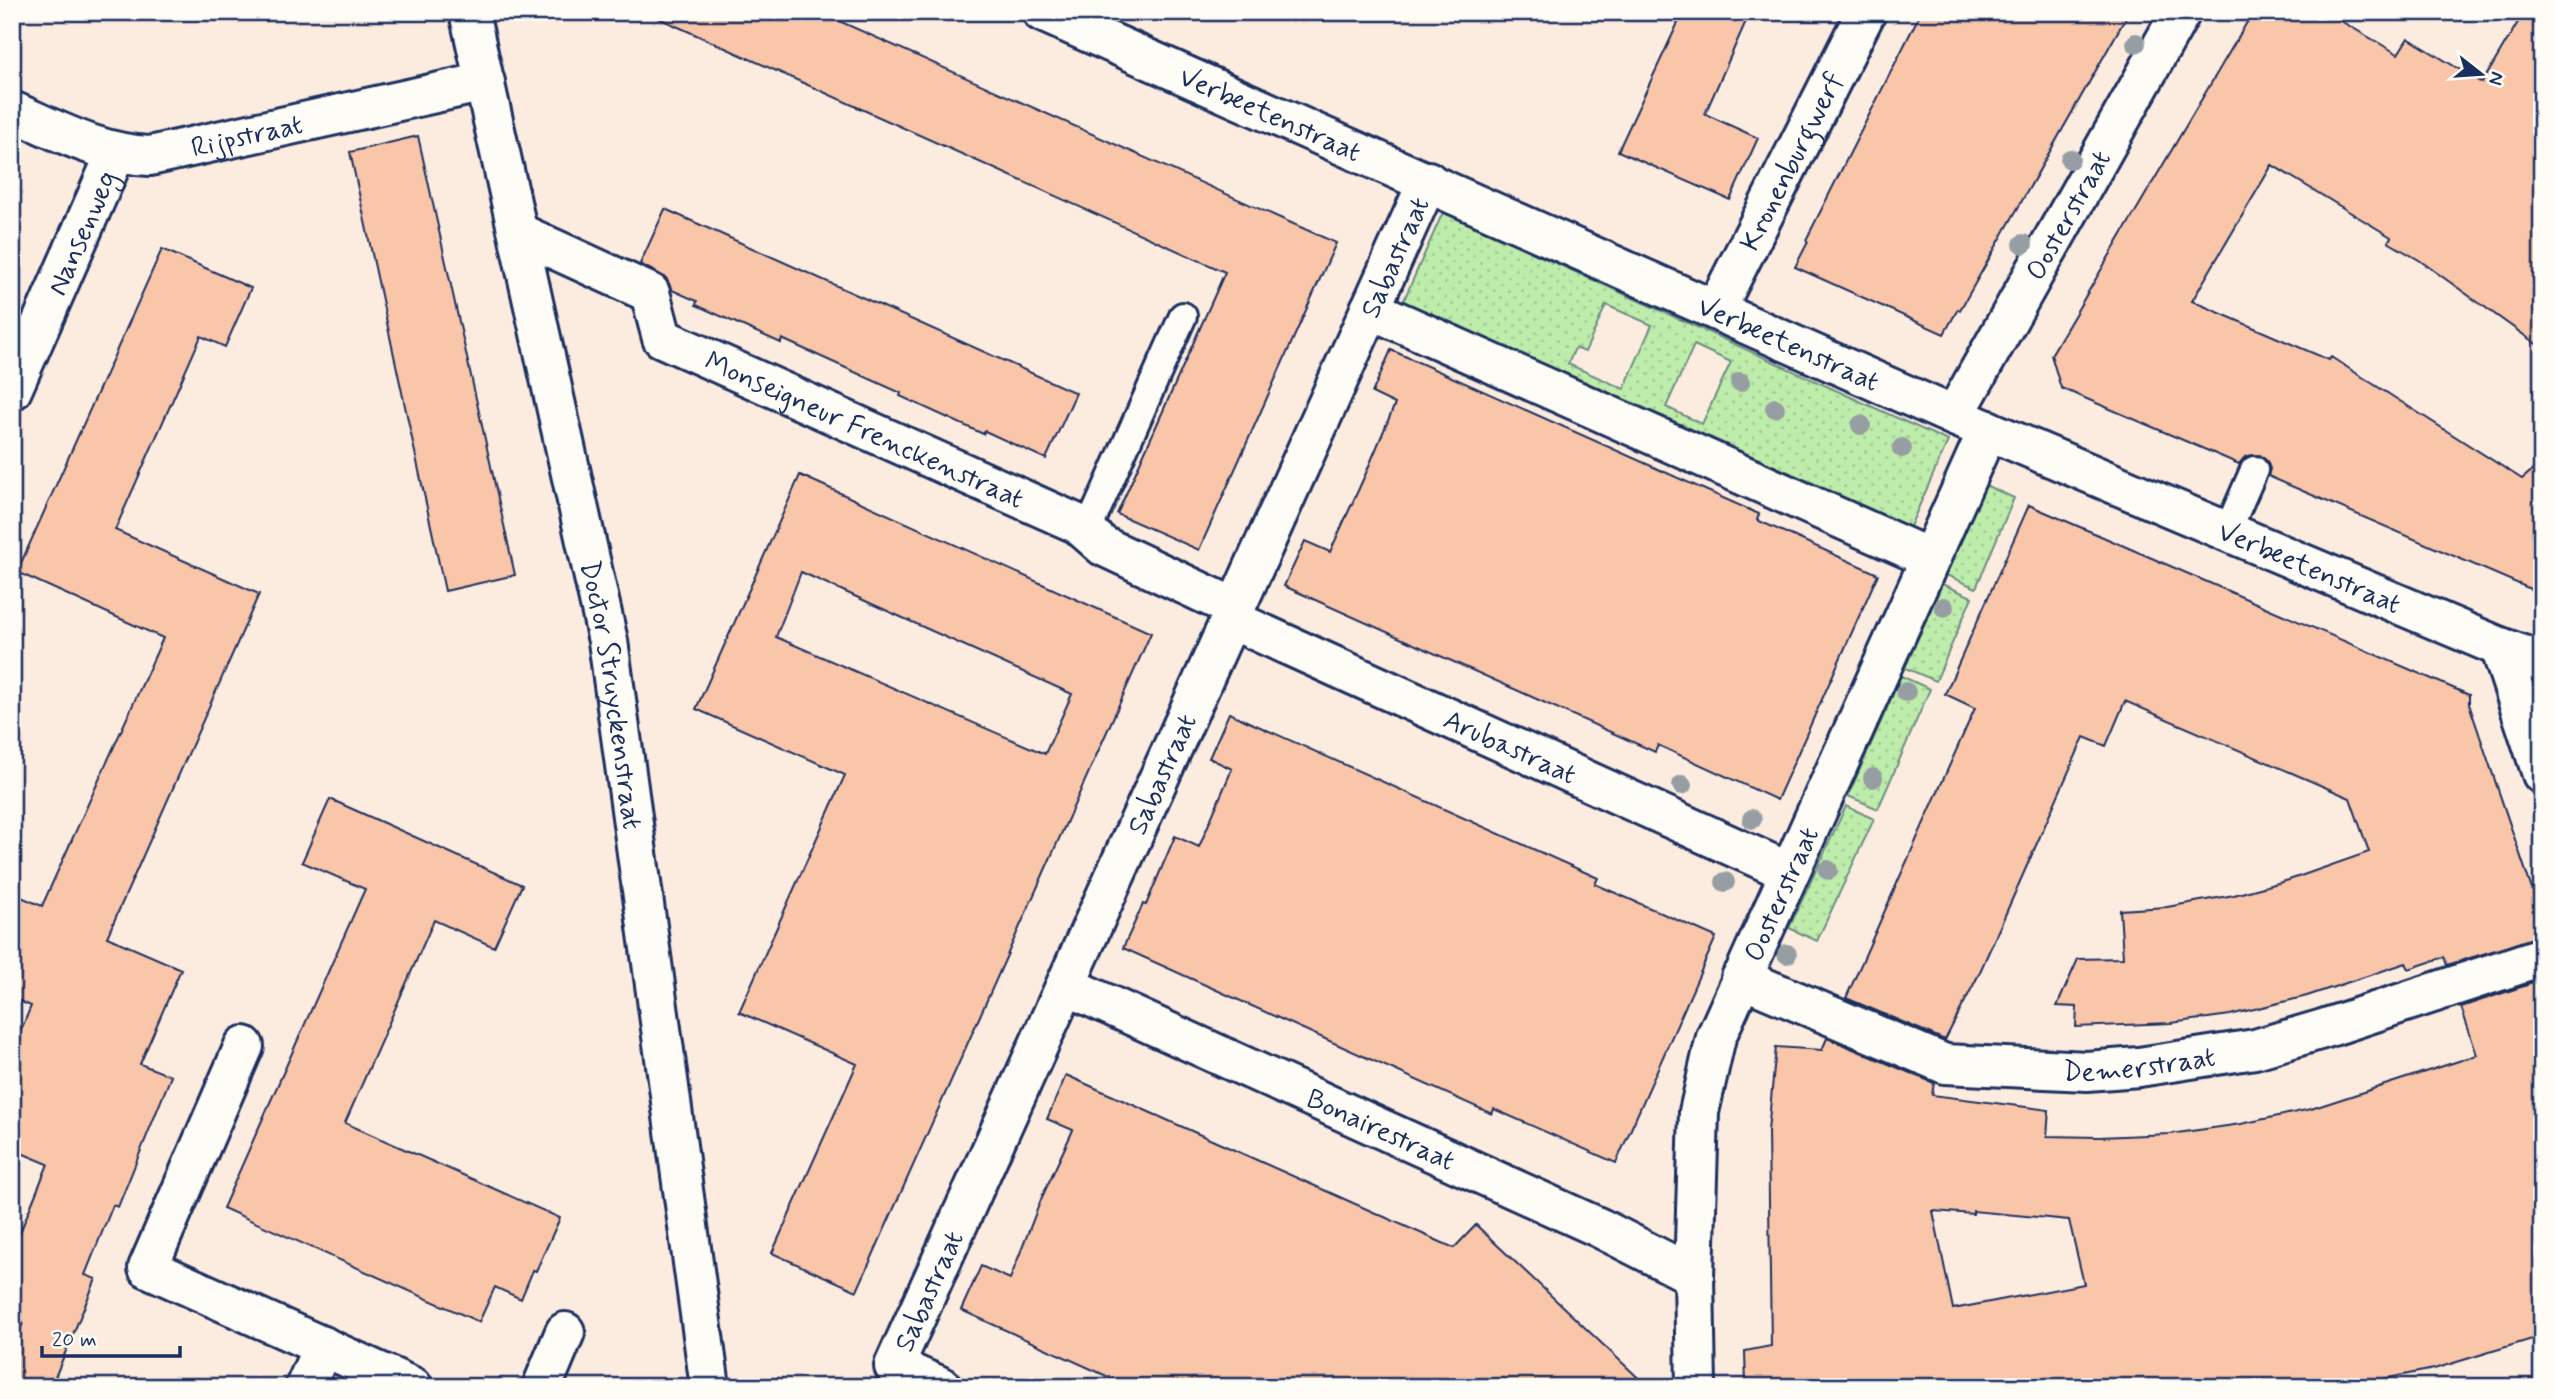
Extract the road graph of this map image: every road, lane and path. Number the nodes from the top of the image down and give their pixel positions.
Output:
1 (469, 12) edge
2 (1042, 12) edge
3 (1866, 12) edge
4 (2181, 12) edge
5 (485, 82) junction
6 (12, 111) edge
7 (116, 153) junction
8 (1428, 181) junction
9 (519, 233) junction
10 (1370, 309) junction
11 (1716, 309) junction
12 (1184, 316) dead end
13 (12, 390) edge
14 (1971, 423) junction
15 (2254, 470) dead end
16 (1087, 532) junction
17 (2227, 532) junction
18 (1930, 558) junction
19 (1233, 614) junction
20 (2500, 647) junction
21 (2542, 663) edge
22 (2542, 687) edge
23 (2529, 735) junction
24 (2542, 774) edge
25 (1790, 872) junction
26 (2542, 957) edge
27 (1741, 978) junction
28 (1067, 986) junction
29 (244, 1046) dead end
30 (1694, 1276) junction
31 (565, 1332) dead end
32 (323, 1346) junction
33 (305, 1387) edge
34 (413, 1387) edge
35 (542, 1387) edge
36 (710, 1387) edge
37 (942, 1387) edge
38 (1696, 1387) edge

1 - 5 street, Doctor Struyckenstraat
2 - 8 street, Verbeetenstraat
3 - 11 street, Kronenburgwerf
4 - 14 street, Oosterstraat
5 - 7 street, Rijpstraat
5 - 9 street, Doctor Struyckenstraat
6 - 7 street, Rijpstraat
7 - 13 street, Nansenweg
8 - 10 street, Sabastraat
8 - 11 street, Verbeetenstraat
9 - 16 street, Monseigneur Frenckenstraat
9 - 36 street, Doctor Struyckenstraat
10 - 18 street
10 - 19 street, Sabastraat
11 - 14 street, Verbeetenstraat
12 - 16 lane
14 - 17 street, Verbeetenstraat
14 - 18 street, Oosterstraat
15 - 17 lane
16 - 19 street, Monseigneur Frenckenstraat
17 - 20 street, Verbeetenstraat
18 - 25 street, Oosterstraat
19 - 25 street, Arubastraat
19 - 28 street, Sabastraat
20 - 21 street, Verbeetenstraat
20 - 23 street
22 - 23 street
23 - 24 street
25 - 27 street, Oosterstraat
26 - 27 street, Demerstraat
27 - 30 street, Oosterstraat
28 - 30 street, Bonairestraat
28 - 37 street, Sabastraat
29 - 32 street
30 - 38 street, Oosterstraat
31 - 35 street
32 - 33 street
32 - 34 street

